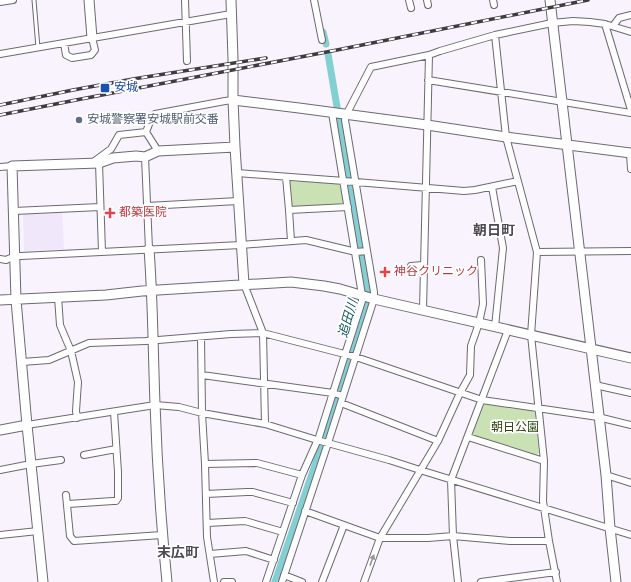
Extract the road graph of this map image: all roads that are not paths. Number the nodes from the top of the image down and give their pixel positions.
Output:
1 (13, 0) edge
2 (34, 0) edge
3 (89, 0) edge
4 (185, 0) edge
5 (231, 0) edge
6 (314, 0) edge
7 (409, 0) edge
8 (550, 0) edge
9 (0, 2) edge
10 (410, 8) dead end
11 (231, 14) junction
12 (631, 15) edge
13 (186, 22) junction
14 (552, 23) junction
15 (605, 24) junction
16 (613, 26) junction
17 (631, 32) edge
18 (495, 35) junction
19 (92, 38) junction
20 (322, 40) dead end
21 (64, 43) junction
22 (38, 48) junction
23 (0, 54) edge
24 (429, 55) junction
25 (187, 61) dead end
26 (428, 80) junction
27 (501, 92) junction
28 (233, 100) junction
29 (562, 102) junction
30 (631, 110) edge
31 (332, 112) junction
32 (631, 113) edge
33 (346, 115) junction
34 (427, 125) junction
35 (146, 132) junction
36 (506, 137) junction
37 (567, 144) junction
38 (235, 147) junction
39 (158, 151) junction
40 (630, 153) edge
41 (145, 157) junction
42 (95, 163) junction
43 (12, 166) junction
44 (0, 168) edge
45 (631, 169) edge
46 (237, 173) junction
47 (286, 177) junction
48 (344, 181) junction
49 (518, 181) junction
50 (356, 182) junction
51 (492, 187) junction
52 (426, 188) junction
53 (238, 200) junction
54 (147, 206) junction
55 (348, 207) junction
56 (100, 208) junction
57 (289, 210) junction
58 (14, 211) junction
59 (291, 241) junction
60 (241, 245) junction
61 (149, 249) junction
62 (367, 251) junction
63 (580, 251) junction
64 (631, 251) edge
65 (102, 252) junction
66 (356, 252) junction
67 (537, 252) junction
68 (16, 256) junction
69 (0, 259) edge
70 (481, 260) dead end
71 (411, 266) dead end
72 (424, 266) junction
73 (244, 284) junction
74 (152, 290) junction
75 (362, 295) junction
76 (58, 297) junction
77 (374, 299) junction
78 (0, 300) edge
79 (16, 300) junction
80 (423, 310) junction
81 (479, 322) junction
82 (495, 327) junction
83 (508, 330) junction
84 (263, 333) junction
85 (531, 335) junction
86 (201, 337) junction
87 (153, 340) junction
88 (591, 349) junction
89 (71, 351) junction
90 (345, 355) junction
91 (356, 357) junction
92 (631, 358) edge
93 (22, 362) junction
94 (202, 375) junction
95 (264, 383) junction
96 (595, 384) junction
97 (333, 393) junction
98 (460, 393) junction
99 (631, 393) edge
100 (343, 396) junction
101 (482, 400) junction
102 (341, 403) junction
103 (155, 405) junction
104 (538, 408) junction
105 (114, 412) junction
106 (202, 413) junction
107 (598, 417) junction
108 (77, 418) junction
109 (265, 424) junction
110 (27, 425) junction
111 (631, 425) edge
112 (0, 430) edge
113 (468, 437) junction
114 (317, 440) junction
115 (438, 441) junction
116 (328, 443) junction
117 (116, 449) junction
118 (84, 455) dead end
119 (61, 460) dead end
120 (544, 461) junction
121 (31, 464) junction
122 (205, 464) junction
123 (0, 470) edge
124 (420, 470) junction
125 (302, 475) junction
126 (606, 475) junction
127 (451, 480) junction
128 (631, 483) edge
129 (66, 494) dead end
130 (206, 494) junction
131 (292, 503) junction
132 (68, 504) junction
133 (544, 508) junction
134 (305, 511) junction
135 (207, 523) junction
136 (344, 525) junction
137 (610, 528) junction
138 (38, 531) junction
139 (283, 532) junction
140 (0, 535) edge
141 (162, 535) junction
142 (631, 535) edge
143 (453, 536) junction
144 (380, 538) junction
145 (549, 541) junction
146 (210, 554) junction
147 (274, 560) junction
148 (556, 572) junction
149 (284, 575) junction
150 (43, 582) edge
151 (167, 582) edge
152 (214, 582) edge
153 (224, 582) edge
154 (232, 582) edge
155 (266, 582) edge
156 (282, 582) edge
157 (302, 582) edge
158 (322, 582) edge
159 (364, 582) edge
160 (458, 582) edge
161 (481, 582) edge
162 (557, 582) edge
163 (616, 582) edge

1 - 9 street
2 - 22 lane
3 - 19 street
4 - 13 street
5 - 11 street
6 - 20 street
7 - 10 street
8 - 14 street
11 - 13 street
11 - 28 street
12 - 16 street
13 - 19 street
13 - 25 street
14 - 15 street
14 - 18 street
14 - 29 street
15 - 16 street
15 - 30 street
16 - 17 street
18 - 24 street
18 - 27 street
19 - 21 street
19 - 21 street
21 - 22 street
22 - 23 street
24 - 26 street
24 - 33 street
26 - 27 street
26 - 34 street
27 - 29 street
27 - 36 street
28 - 31 street
28 - 35 street
28 - 38 street
29 - 32 street
29 - 37 street
31 - 33 street
31 - 48 street
33 - 34 street
33 - 50 street
34 - 36 street
34 - 52 street
35 - 39 street
35 - 42 street
36 - 37 street
36 - 49 street
37 - 40 street
37 - 63 street
38 - 39 street
38 - 46 street
39 - 41 street
40 - 45 street
41 - 42 street
41 - 54 street
42 - 43 street
42 - 56 street
43 - 44 street
43 - 58 street
46 - 47 street
46 - 53 street
47 - 48 street
47 - 57 street
48 - 50 street
48 - 55 street
49 - 51 street
49 - 67 street
50 - 52 street
50 - 62 street
51 - 52 street
51 - 82 street
52 - 72 street
53 - 54 street
53 - 60 street
54 - 61 street
55 - 57 street
55 - 66 street
56 - 58 street
56 - 65 street
57 - 59 street
58 - 68 street
59 - 60 street
59 - 66 street
60 - 61 street
60 - 73 street
61 - 65 street
61 - 74 street
62 - 66 street
62 - 77 street
63 - 64 street
63 - 67 street
63 - 88 street
65 - 68 street
66 - 75 street
67 - 85 street
68 - 69 street
68 - 79 street
70 - 81 street
71 - 72 street
72 - 80 street
73 - 74 street
73 - 75 street
73 - 84 street
74 - 76 street
74 - 87 street
75 - 77 street
75 - 90 street
76 - 79 street
76 - 89 street
77 - 80 street
77 - 91 street
78 - 79 street
79 - 93 street
80 - 81 street
81 - 82 street
81 - 98 street
82 - 83 street
83 - 85 street
83 - 101 street
84 - 86 street
84 - 90 street
84 - 95 street
85 - 88 street
85 - 104 street
86 - 87 street
86 - 94 street
87 - 89 street
87 - 103 street
88 - 92 street
88 - 96 street
89 - 93 street
89 - 108 street
90 - 91 street
90 - 97 street
91 - 98 street
91 - 100 street
93 - 110 street
94 - 95 street
94 - 106 street
95 - 97 street
95 - 109 street
96 - 99 street
96 - 107 street
97 - 100 street
97 - 114 street
98 - 101 street
98 - 115 street
100 - 102 street
101 - 104 street
101 - 113 street
102 - 115 street
102 - 116 street
103 - 105 street
103 - 106 street
103 - 141 street
104 - 107 street
104 - 120 street
105 - 108 street
105 - 117 street
106 - 109 street
106 - 122 street
107 - 111 street
107 - 126 street
108 - 110 street
109 - 114 street
110 - 112 street
110 - 121 street
113 - 120 street
113 - 127 street
114 - 116 street
114 - 125 street
115 - 124 street
116 - 124 street
116 - 134 street
117 - 118 street
117 - 132 street
119 - 121 street
120 - 133 street
121 - 123 street
121 - 138 street
122 - 125 street
122 - 130 street
124 - 127 street
124 - 144 street
125 - 131 street
126 - 128 street
126 - 137 street
127 - 133 street
127 - 143 street
129 - 132 street
130 - 131 street
130 - 135 street
131 - 139 street
132 - 141 street
133 - 137 street
133 - 145 street
134 - 136 street
134 - 149 street
135 - 139 street
135 - 146 street
136 - 144 street
136 - 158 street
137 - 142 street
137 - 163 street
138 - 140 street
138 - 150 street
139 - 147 street
141 - 151 street
143 - 144 street
143 - 145 street
143 - 160 street
159 -> 144 street
145 - 148 street
146 - 147 street
146 - 152 street
147 - 155 street
148 - 161 street
148 - 162 street
149 - 156 street
149 - 157 street
153 - 154 street

